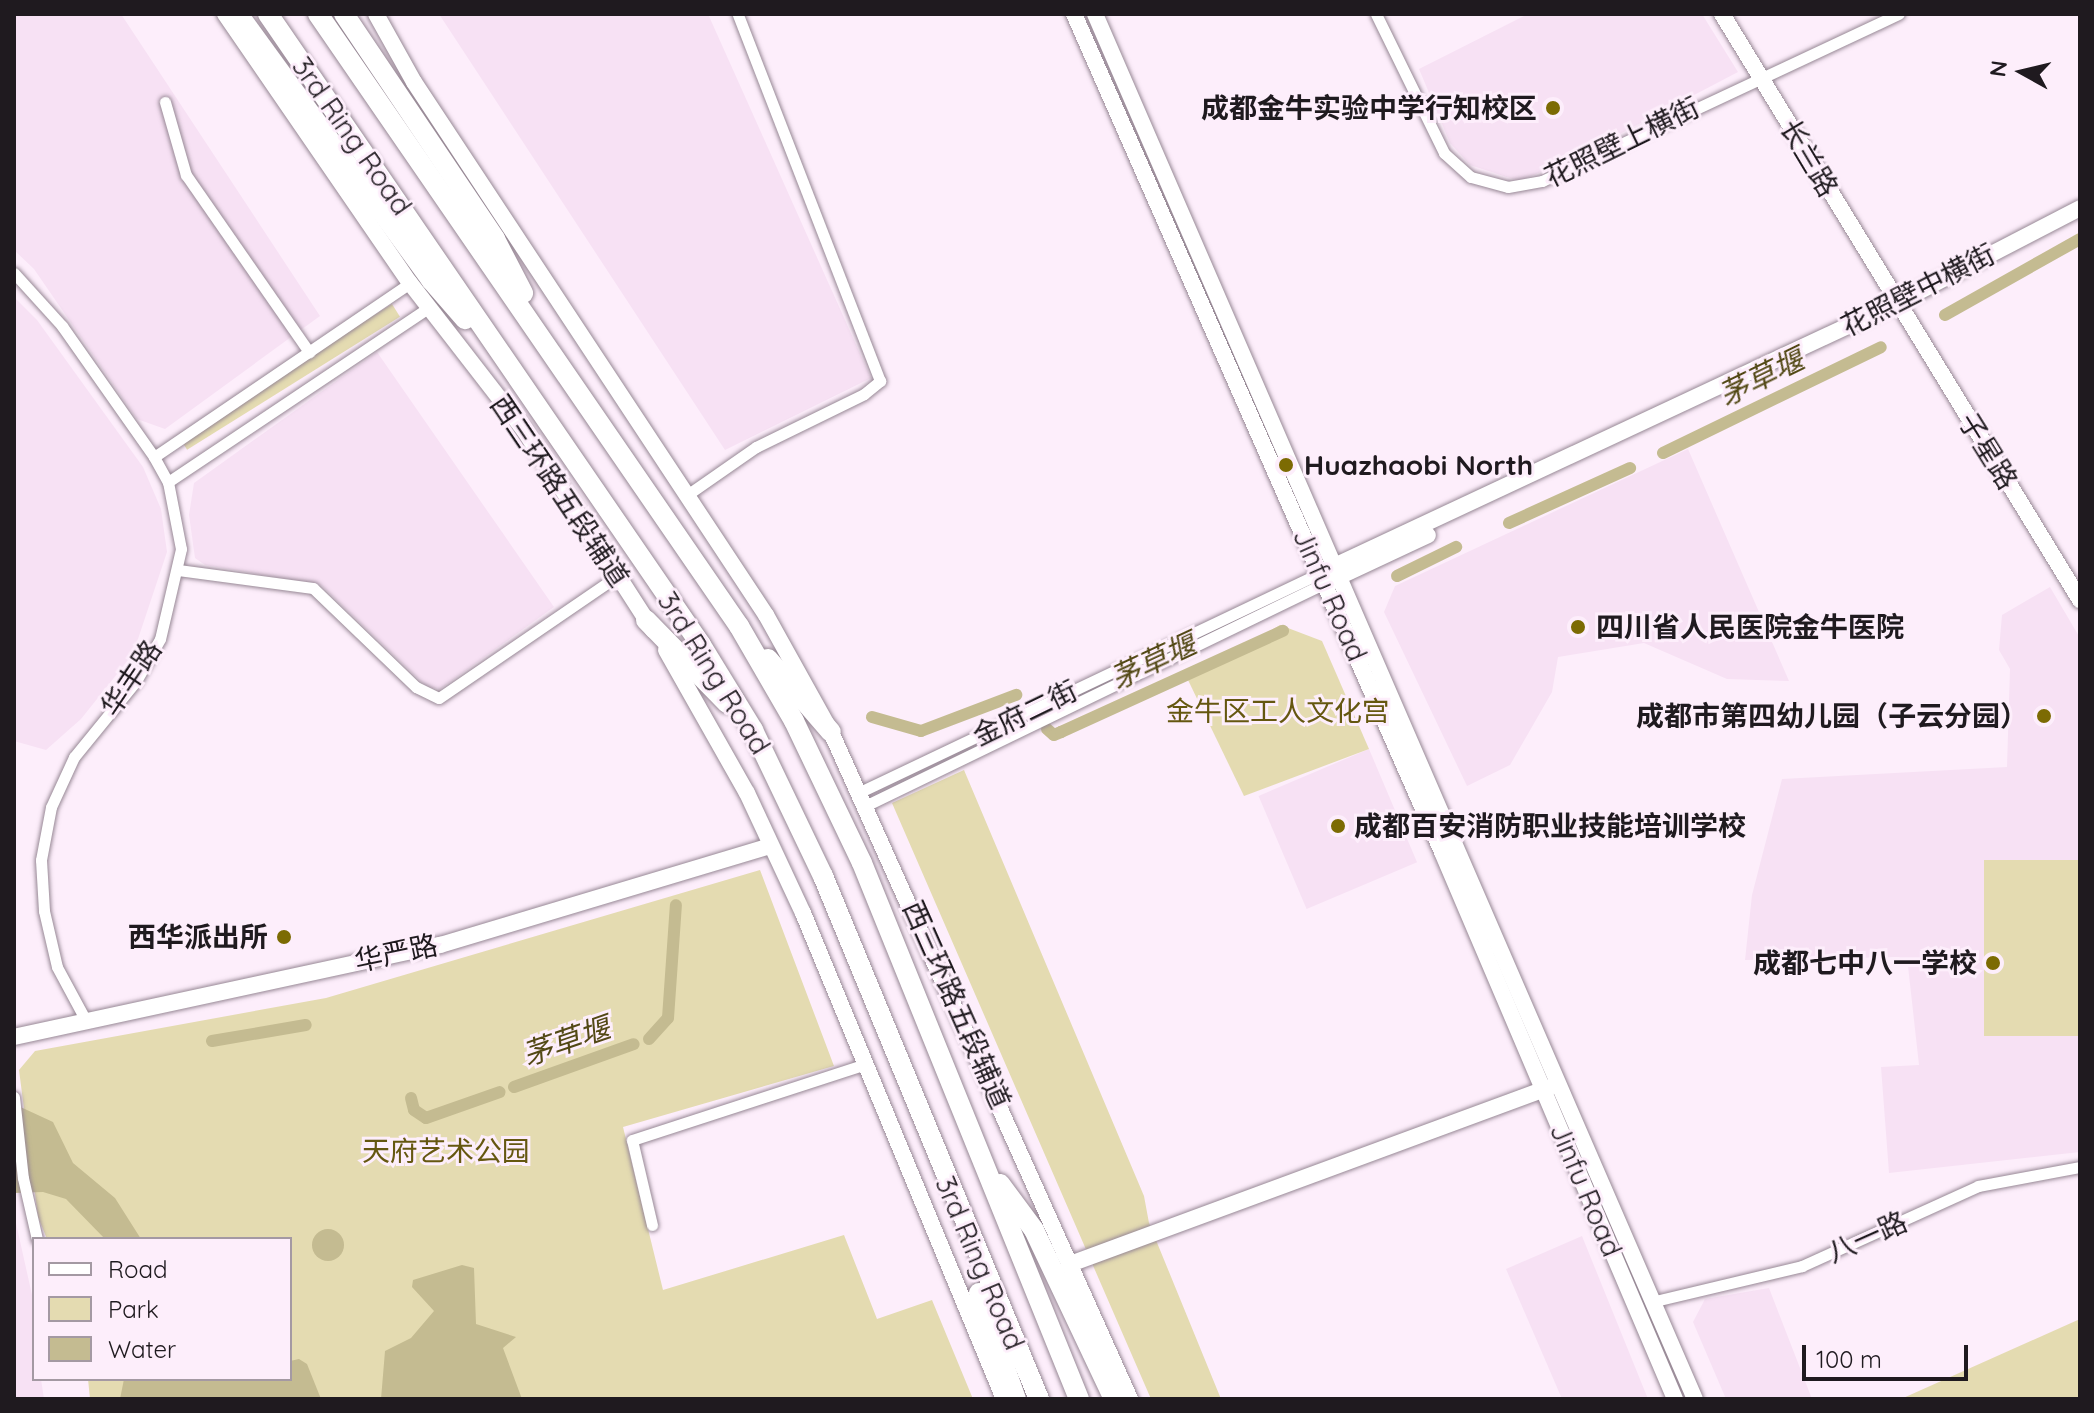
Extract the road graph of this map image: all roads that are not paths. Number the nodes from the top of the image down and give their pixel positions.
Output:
1 (225, 14) edge
2 (238, 14) edge
3 (268, 14) edge
4 (318, 14) edge
5 (344, 14) edge
6 (376, 14) edge
7 (738, 14) edge
8 (1074, 14) edge
9 (1095, 14) edge
10 (1376, 14) edge
11 (1722, 14) edge
12 (1899, 14) edge
13 (1759, 75) junction
14 (165, 102) dead end
15 (2080, 208) edge
16 (2080, 219) edge
17 (14, 273) edge
18 (421, 281) junction
19 (429, 307) junction
20 (1899, 307) junction
21 (309, 352) junction
22 (565, 373) junction
23 (529, 392) junction
24 (154, 457) junction
25 (168, 482) junction
26 (687, 495) junction
27 (178, 570) junction
28 (1330, 574) junction
29 (617, 576) junction
30 (2080, 600) edge
31 (646, 620) junction
32 (739, 626) junction
33 (753, 730) junction
34 (831, 732) junction
35 (863, 799) junction
36 (771, 846) junction
37 (85, 1019) junction
38 (14, 1037) edge
39 (866, 1064) junction
40 (1551, 1087) junction
41 (14, 1097) edge
42 (983, 1161) junction
43 (2080, 1167) edge
44 (652, 1225) dead end
45 (37, 1237) edge
46 (971, 1245) junction
47 (1073, 1263) junction
48 (1651, 1302) junction
49 (1011, 1396) edge
50 (1039, 1399) edge
51 (1079, 1399) edge
52 (1114, 1399) edge
53 (1130, 1399) edge
54 (1675, 1399) edge
55 (1695, 1399) edge

1 - 18 street, 西三环路五段辅道
2 - 18 highway
3 - 23 highway, 3rd Ring Road
4 - 22 highway, 3rd Ring Road
5 - 22 highway
6 - 26 street, 西三环路五段辅道
7 - 26 street
8 - 28 street, Jinfu Road
9 - 28 street, Jinfu Road
10 - 13 street, 花照壁上横街
11 - 13 street, 长兰路
12 - 13 street, 花照壁上横街
13 - 20 street, 长兰路
14 - 21 street
15 - 20 street, 花照壁中横街
16 - 20 street, 花照壁中横街
17 - 24 street, 华丰路
18 - 19 street, 西三环路五段辅道
18 - 21 street
18 - 23 highway
19 - 25 street
19 - 29 street, 西三环路五段辅道
20 - 28 street, 花照壁中横街
20 - 30 street, 子星路
21 - 24 street
22 - 32 highway, 3rd Ring Road
23 - 33 highway, 3rd Ring Road
24 - 25 street, 华丰路
25 - 27 street, 华丰路
26 - 34 street, 西三环路五段辅道
27 - 29 street
27 - 37 street, 华丰路
28 - 35 street, 金府二街
28 - 40 street, Jinfu Road
29 - 31 street, 西三环路五段辅道
31 - 33 highway
31 - 36 street, 西三环路五段辅道
32 - 34 highway
32 - 42 highway, 3rd Ring Road
33 - 46 highway, 3rd Ring Road
34 - 35 street, 西三环路五段辅道
35 - 47 street, 西三环路五段辅道
36 - 37 street, 华严路
36 - 39 street, 西三环路五段辅道
37 - 38 street, 华严路
39 - 44 street
39 - 49 street, 西三环路五段辅道
40 - 47 street
40 - 48 street, Jinfu Road
40 - 54 street, Jinfu Road
41 - 45 street
42 - 51 highway, 3rd Ring Road
42 - 52 highway
43 - 48 street, 八一路
46 - 49 highway
46 - 50 highway, 3rd Ring Road
47 - 53 street, 西三环路五段辅道
48 - 55 street, Jinfu Road

